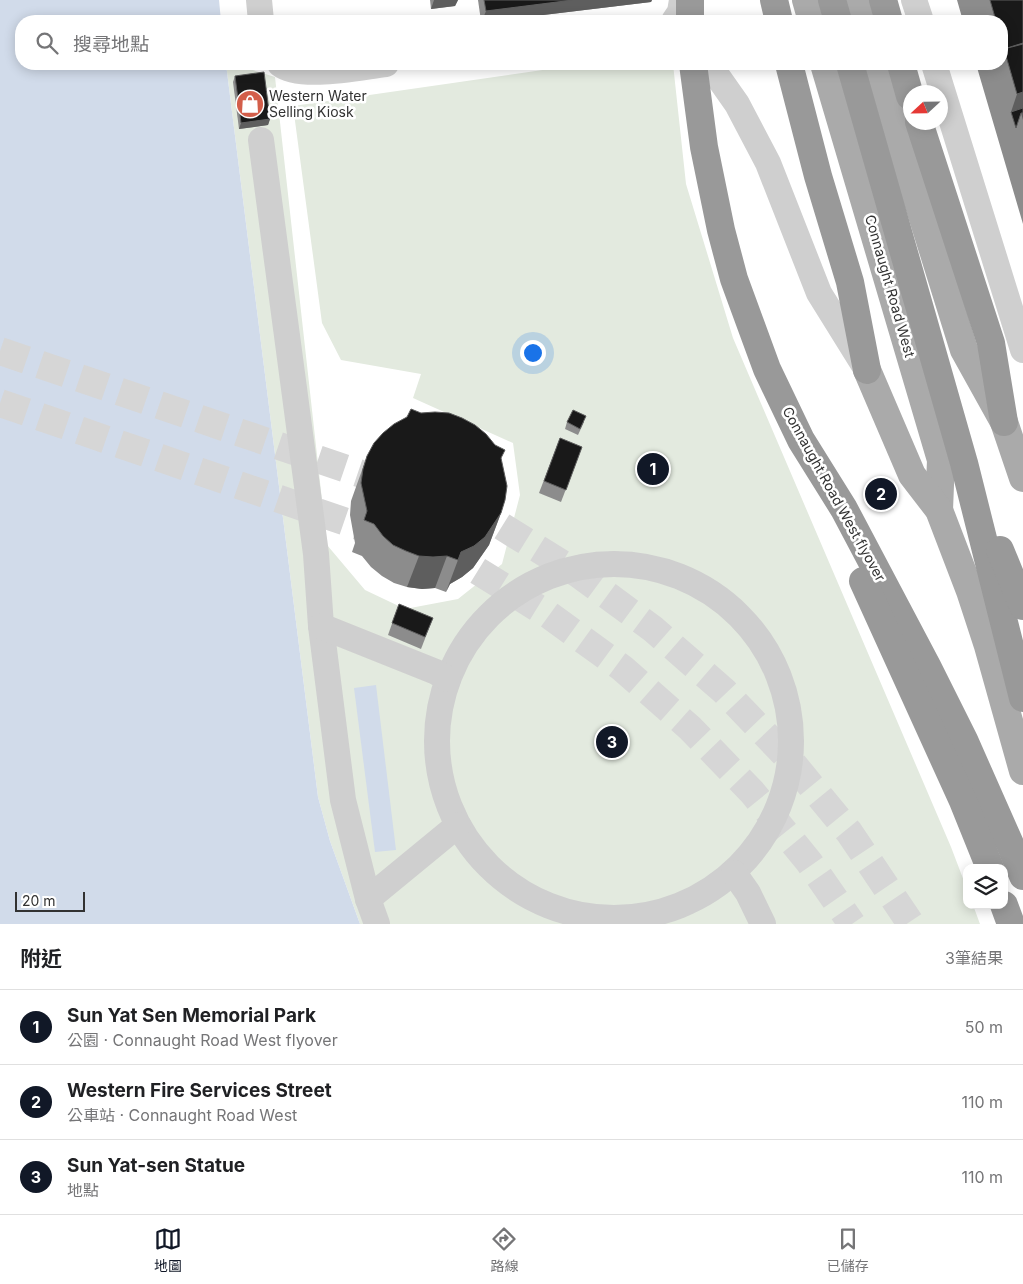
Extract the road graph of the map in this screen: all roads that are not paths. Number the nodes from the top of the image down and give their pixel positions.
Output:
1 (259, 0) edge
2 (682, 0) edge
3 (690, 0) edge
4 (774, 0) edge
5 (806, 0) edge
6 (832, 0) edge
7 (855, 0) edge
8 (883, 0) edge
9 (914, 0) edge
10 (261, 15) edge
11 (678, 15) edge
12 (690, 15) edge
13 (778, 15) edge
14 (810, 15) edge
15 (836, 15) edge
16 (860, 15) edge
17 (887, 15) edge
18 (919, 15) edge
19 (298, 70) edge
20 (329, 70) edge
21 (694, 70) edge
22 (710, 70) edge
23 (791, 70) edge
24 (826, 70) edge
25 (852, 70) edge
26 (877, 70) edge
27 (903, 70) edge
28 (936, 70) edge
29 (907, 85) edge
30 (922, 130) edge
31 (261, 140) dead end
32 (1023, 350) edge
33 (867, 370) junction
34 (1004, 422) junction
35 (800, 440) junction
36 (964, 463) junction
37 (1023, 478) edge
38 (938, 510) junction
39 (1023, 606) edge
40 (321, 626) junction
41 (448, 679) junction
42 (1023, 698) edge
43 (1023, 771) edge
44 (458, 825) junction
45 (988, 864) edge
46 (734, 873) junction
47 (1023, 876) edge
48 (368, 899) junction
49 (1005, 909) edge
50 (376, 924) edge
51 (763, 924) edge
52 (1010, 924) edge

1 - 10 street
2 - 11 street
3 - 12 highway
4 - 13 highway
5 - 14 main road
6 - 15 highway
7 - 16 main road
8 - 17 highway
9 - 18 street
19 - 20 street
21 - 35 highway, Connaught Road West flyover
22 - 33 street
23 - 33 highway
24 - 38 main road, Connaught Road West
25 - 36 highway
26 - 34 main road
27 - 29 highway
28 - 32 street
30 - 34 highway
31 - 40 street
33 - 38 main road, Connaught Road West
34 - 37 main road
35 - 45 highway
35 - 47 highway, Connaught Road West flyover
36 - 39 highway
36 - 42 highway
38 - 43 main road, Connaught Road West
40 - 41 street
40 - 48 street
41 - 44 street
41 - 46 street
44 - 46 street
44 - 48 street
46 - 51 street
48 - 50 street
49 - 52 highway

